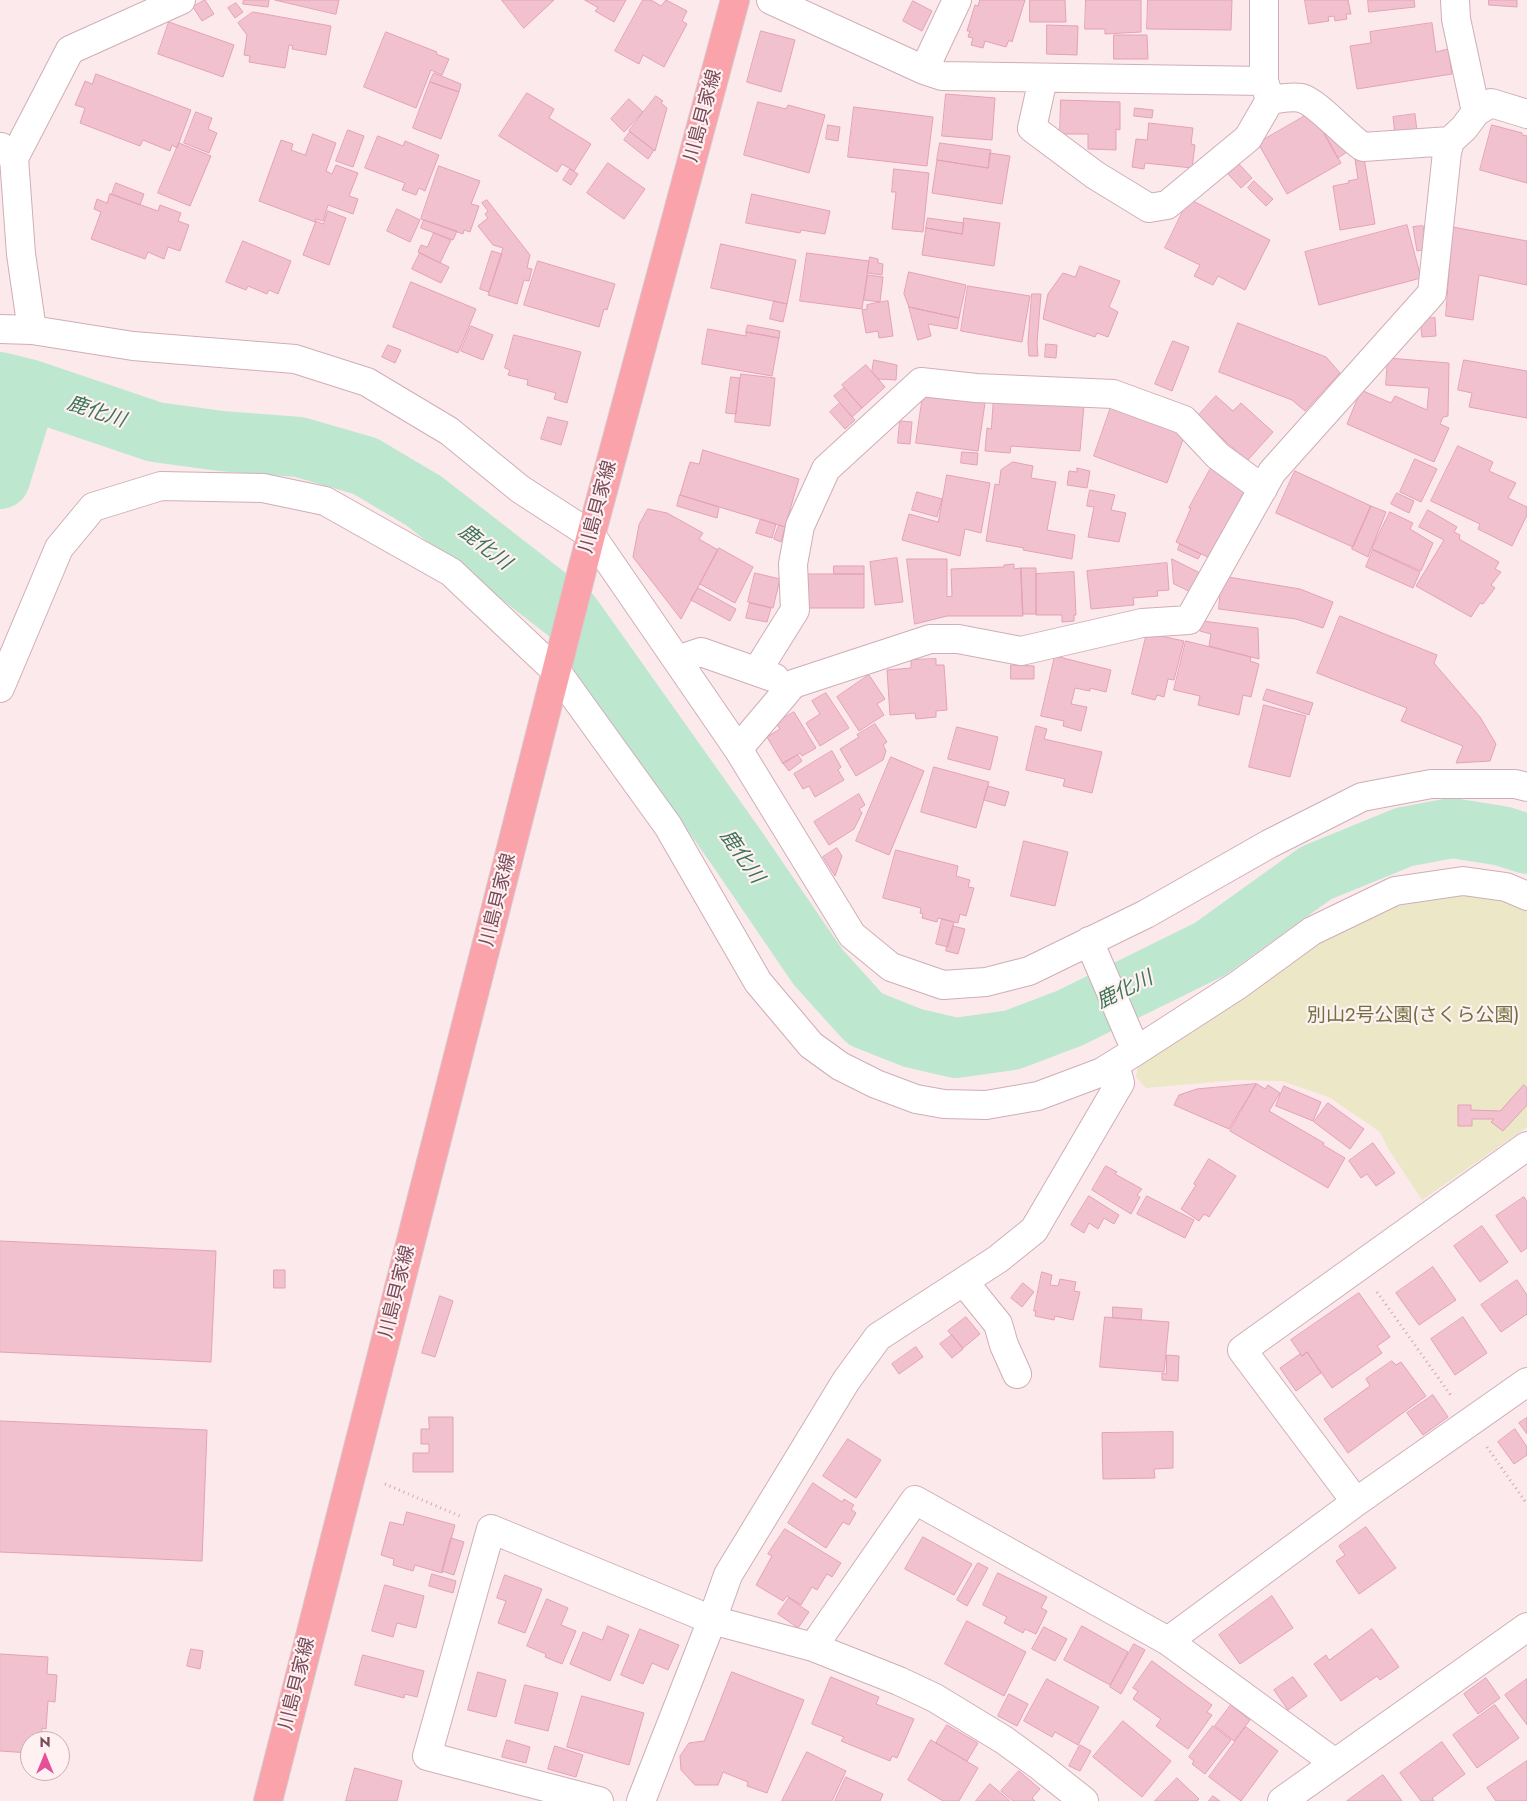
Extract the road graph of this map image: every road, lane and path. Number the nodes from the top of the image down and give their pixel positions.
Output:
1 (181, 0) edge
2 (735, 0) edge
3 (771, 0) edge
4 (958, 0) edge
5 (1264, 0) edge
6 (1455, 0) edge
7 (924, 70) junction
8 (1043, 79) junction
9 (1267, 90) junction
10 (1476, 112) junction
11 (1527, 114) edge
12 (1450, 142) junction
13 (7, 152) edge
14 (0, 329) edge
15 (32, 330) junction
16 (1263, 489) junction
17 (591, 536) junction
18 (677, 660) junction
19 (757, 671) junction
20 (557, 672) junction
21 (792, 684) junction
22 (0, 688) edge
23 (738, 748) junction
24 (1527, 787) edge
25 (1527, 896) edge
26 (1094, 951) junction
27 (1128, 1052) junction
28 (1527, 1146) edge
29 (1358, 1266) junction
30 (964, 1282) junction
31 (1017, 1374) dead end
32 (1527, 1382) edge
33 (1470, 1422) junction
34 (385, 1484) dead end
35 (1356, 1502) junction
36 (1527, 1504) edge
37 (491, 1529) junction
38 (712, 1620) junction
39 (1527, 1626) edge
40 (1168, 1641) junction
41 (813, 1648) junction
42 (1335, 1763) junction
43 (268, 1801) edge
44 (599, 1801) edge
45 (641, 1801) edge
46 (1084, 1801) edge
47 (1282, 1801) edge

1 - 13 street
2 - 17 main road, 川島貝家線
3 - 7 street
4 - 7 street
5 - 9 street
6 - 10 street
7 - 8 street
8 - 9 street
8 - 9 street
9 - 12 street
10 - 11 street
10 - 12 street
12 - 16 street
13 - 15 street
14 - 15 street
15 - 17 street
16 - 19 street
16 - 21 street
17 - 18 street
17 - 20 main road, 川島貝家線
18 - 19 street
18 - 23 street
19 - 21 street
20 - 22 street
20 - 27 street
20 - 43 main road, 川島貝家線
21 - 23 street
23 - 26 street
24 - 26 street
25 - 27 street
26 - 27 street
27 - 30 street
28 - 29 street
29 - 33 path
29 - 35 street
30 - 31 street
30 - 38 street
32 - 33 street
33 - 35 street
33 - 36 path
34 - 37 path
35 - 40 street
37 - 38 street
37 - 44 street
38 - 41 street
38 - 45 street
39 - 42 street
40 - 41 street
40 - 42 street
41 - 46 street
42 - 47 street

